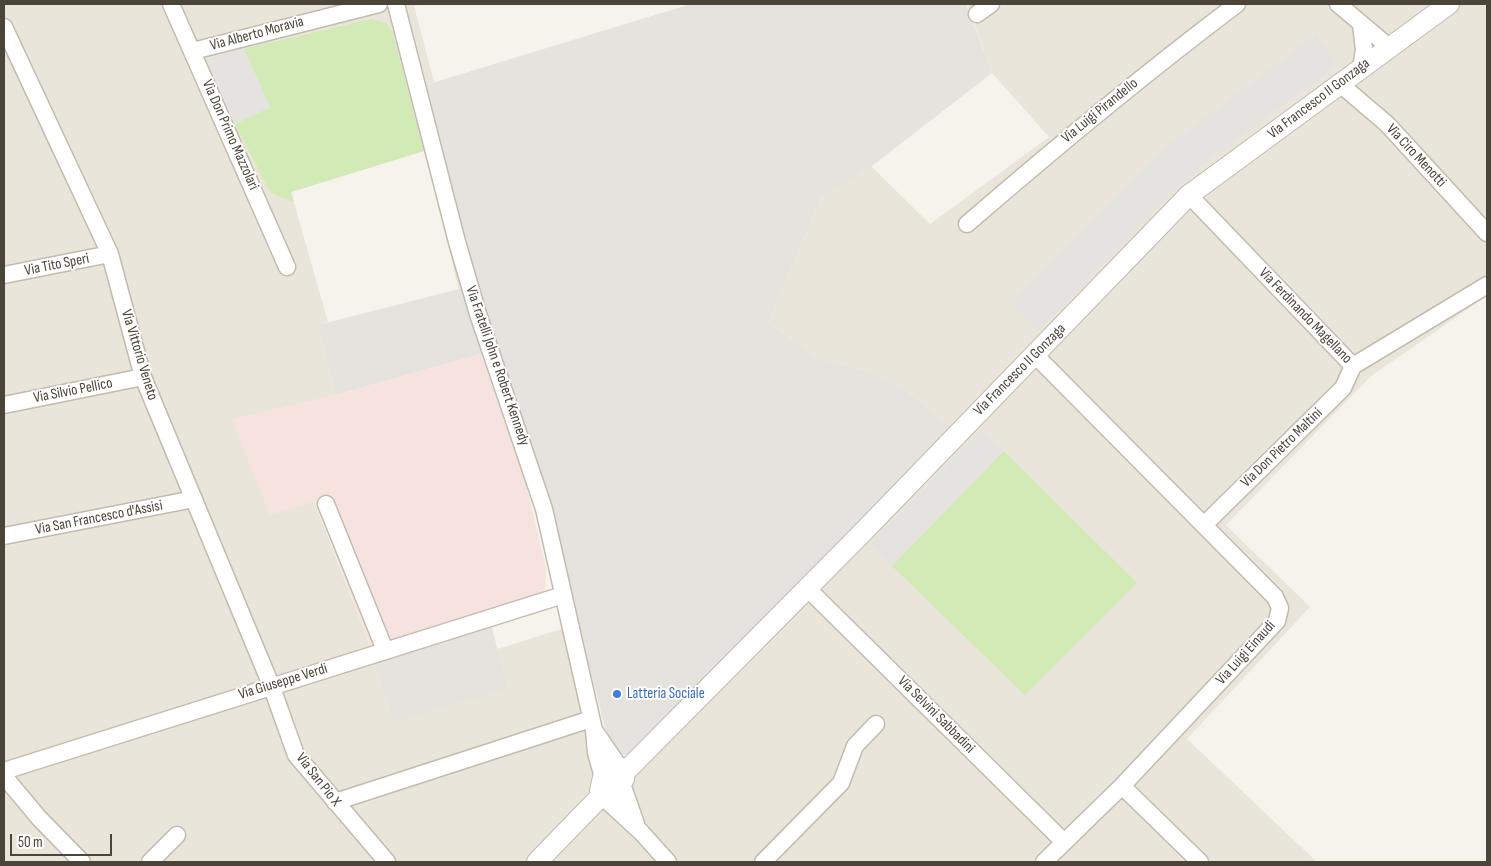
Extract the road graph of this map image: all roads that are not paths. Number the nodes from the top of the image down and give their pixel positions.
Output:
1 (170, 4) edge
2 (380, 4) edge
3 (396, 4) edge
4 (991, 4) edge
5 (1237, 4) edge
6 (1338, 4) edge
7 (1449, 4) edge
8 (320, 10) edge
9 (977, 14) dead end
10 (1361, 24) junction
11 (4, 27) edge
12 (1389, 47) junction
13 (193, 51) junction
14 (1361, 68) junction
15 (1340, 84) junction
16 (1190, 195) junction
17 (967, 224) dead end
18 (1487, 233) edge
19 (110, 254) junction
20 (287, 267) dead end
21 (4, 275) edge
22 (1487, 285) edge
23 (1035, 355) junction
24 (1353, 366) junction
25 (143, 377) junction
26 (4, 405) edge
27 (194, 499) junction
28 (326, 504) dead end
29 (1204, 525) junction
30 (4, 536) edge
31 (807, 588) junction
32 (563, 595) junction
33 (385, 650) junction
34 (271, 685) junction
35 (593, 724) junction
36 (876, 724) dead end
37 (4, 772) edge
38 (621, 774) junction
39 (4, 776) edge
40 (1122, 786) junction
41 (602, 790) junction
42 (335, 802) junction
43 (641, 832) junction
44 (177, 835) dead end
45 (1064, 842) junction
46 (82, 862) edge
47 (150, 862) edge
48 (387, 862) edge
49 (537, 862) edge
50 (668, 862) edge
51 (763, 862) edge
52 (1044, 862) edge
53 (1200, 862) edge

1 - 13 street, Via Don Primo Mazzolari
2 - 8 street, Via Alberto Moravia
3 - 32 street, Via Fratelli John e Robert Kennedy
4 - 9 street
5 - 17 street, Via Luigi Pirandello
6 - 10 street
7 - 12 street, Via Francesco II Gonzaga
8 - 13 street, Via Alberto Moravia
10 - 12 street
10 - 14 street
11 - 19 street, Via Vittorio Veneto
12 - 14 street, Via Francesco II Gonzaga
13 - 20 street, Via Don Primo Mazzolari
14 - 15 street, Via Francesco II Gonzaga
15 - 16 street, Via Francesco II Gonzaga
15 - 18 street, Via Ciro Menotti
16 - 23 street, Via Francesco II Gonzaga
16 - 24 street, Via Ferdinando Magellano
19 - 21 street, Via Tito Speri
19 - 25 street, Via Vittorio Veneto
22 - 24 street, Via Ferdinando Magellano
23 - 29 street, Via Luigi Einaudi
23 - 31 street, Via Francesco II Gonzaga
24 - 29 street, Via Don Pietro Maltini
25 - 26 street, Via Silvio Pellico
25 - 27 street, Via Vittorio Veneto
27 - 30 street, Via San Francesco d'Assisi
27 - 34 street, Via Vittorio Veneto
28 - 33 street
29 - 40 street, Via Luigi Einaudi
31 - 38 street, Via Francesco II Gonzaga
31 - 45 street, Via Selvini Sabbadini
32 - 33 street, Via Giuseppe Verdi
32 - 35 street, Via Fratelli John e Robert Kennedy
33 - 34 street, Via Giuseppe Verdi
34 - 37 street, Via Giuseppe Verdi
34 - 42 street, Via San Pio X
35 - 38 street, Via Fratelli John e Robert Kennedy
35 - 41 street, Via Fratelli John e Robert Kennedy
35 - 42 street
36 - 51 street
38 - 41 street, Via Francesco II Gonzaga
38 - 43 street, Via Fratelli John e Robert Kennedy
39 - 46 street
40 - 45 street, Via Luigi Einaudi
40 - 53 street
41 - 43 street
41 - 49 street
42 - 48 street, Via San Pio X
43 - 50 street
44 - 47 street
45 - 52 street, Via Luigi Einaudi

